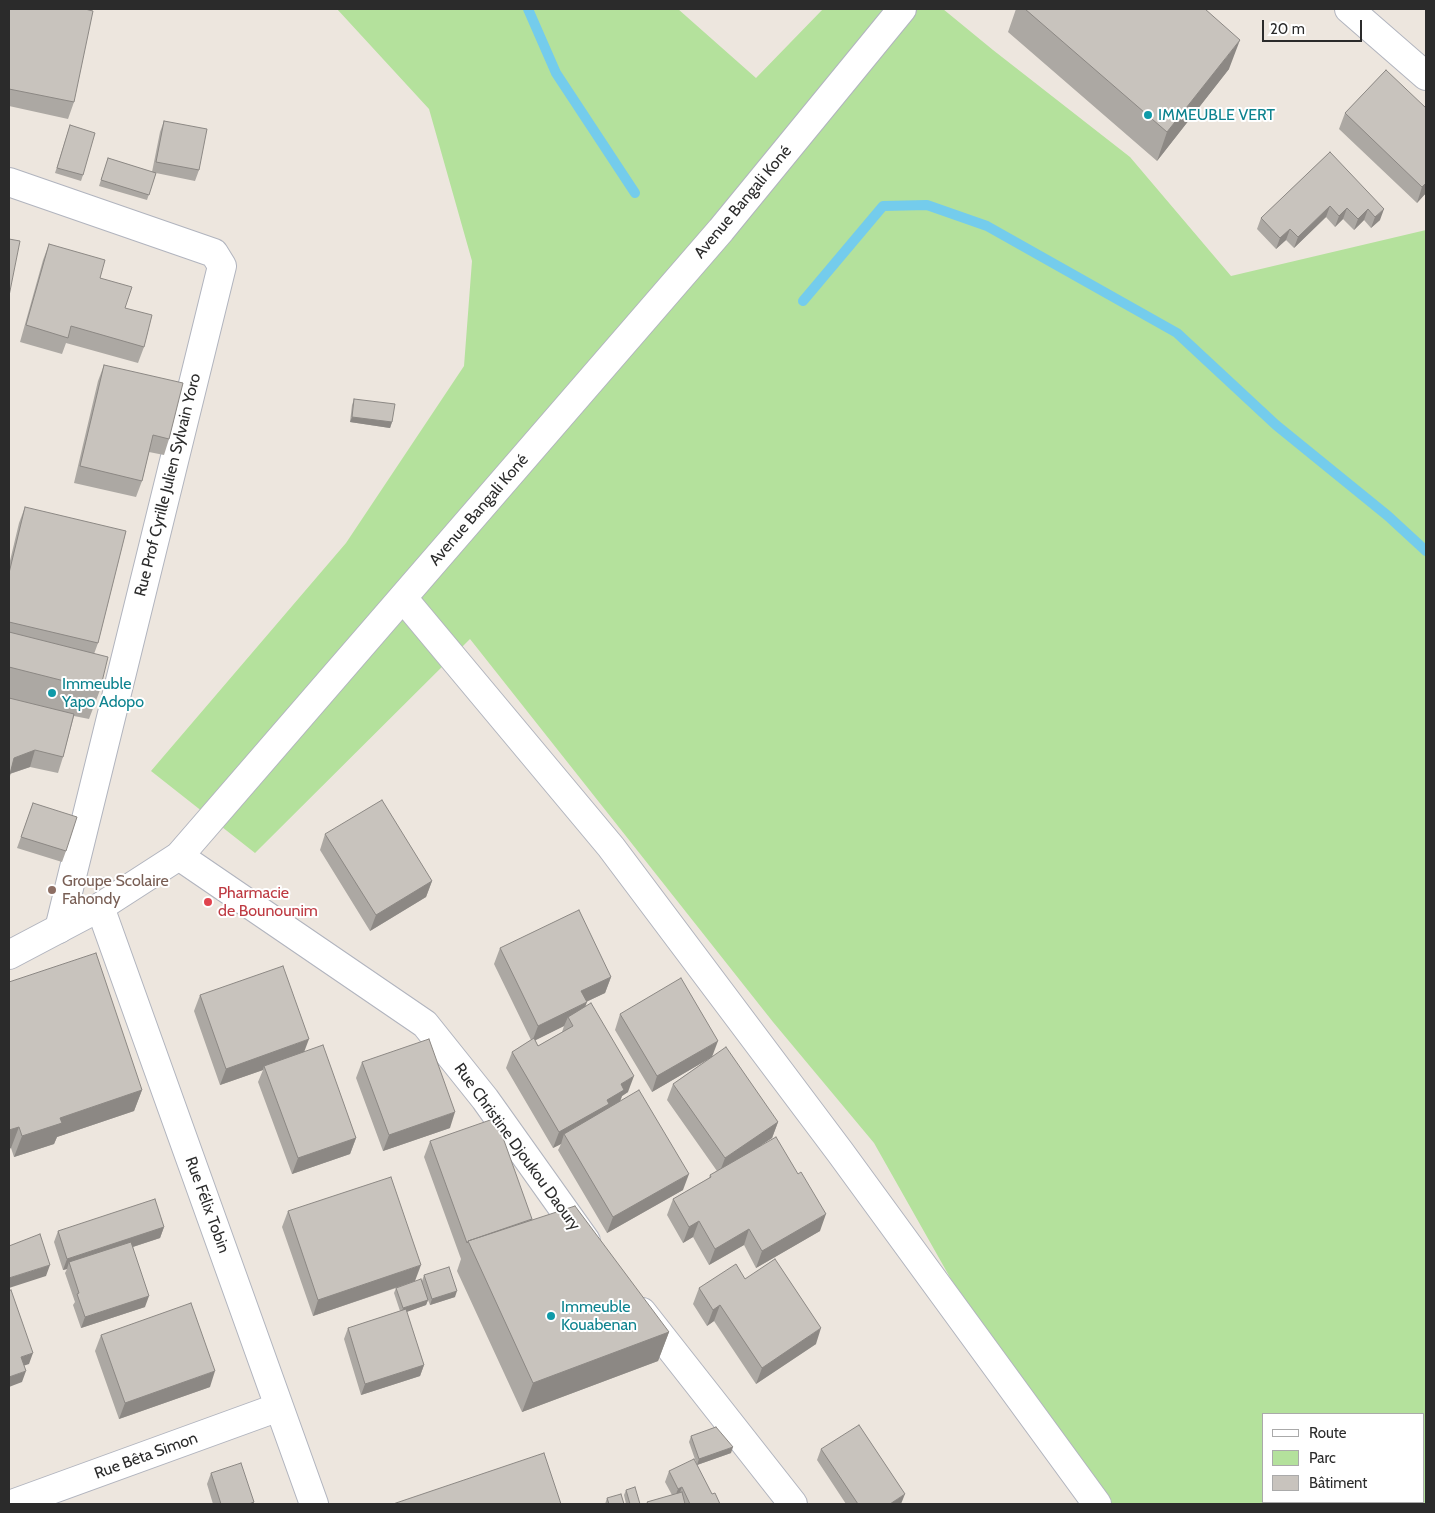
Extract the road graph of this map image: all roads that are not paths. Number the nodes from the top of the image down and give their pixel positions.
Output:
1 (902, 9) edge
2 (1349, 9) edge
3 (1426, 76) edge
4 (9, 182) edge
5 (403, 598) junction
6 (179, 856) junction
7 (100, 907) junction
8 (59, 929) junction
9 (9, 955) edge
10 (599, 1258) edge
11 (629, 1296) edge
12 (279, 1407) junction
13 (12, 1504) edge
14 (314, 1504) edge
15 (793, 1504) edge
16 (1097, 1504) edge

1 - 5 street, Avenue Bangali Koné
2 - 3 street
4 - 8 street, Rue Prof Cyrille Julien Sylvain Yoro
5 - 6 street, Avenue Bangali Koné
5 - 16 street
6 - 7 street, Avenue Bangali Koné
6 - 10 street, Rue Christine Djoukou Daoury
7 - 8 street, Avenue Bangali Koné
7 - 12 street, Rue Félix Tobin
8 - 9 street, Avenue Bangali Koné
11 - 15 street
12 - 13 street, Rue Bêta Simon
12 - 14 street, Rue Félix Tobin

